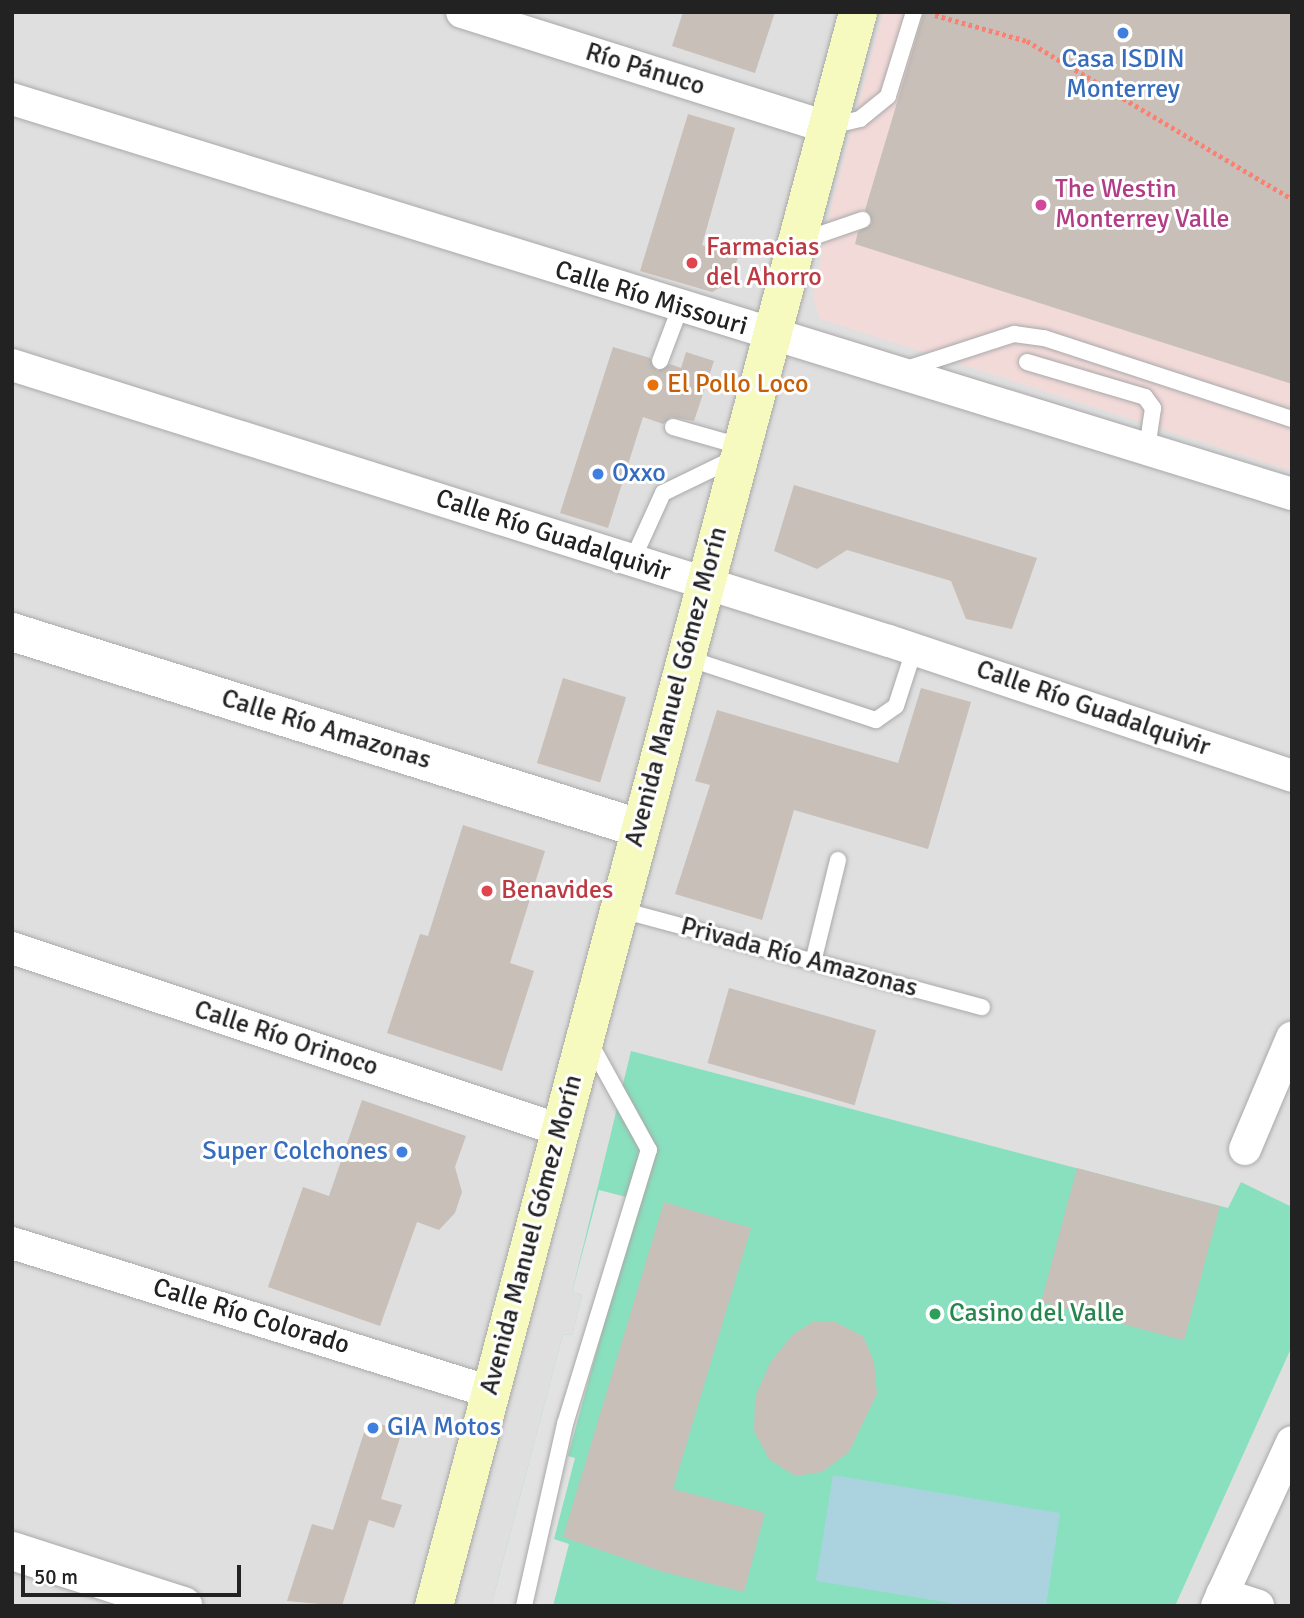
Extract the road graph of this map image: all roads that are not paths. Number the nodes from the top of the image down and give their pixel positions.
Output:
1 (462, 12) edge
2 (858, 12) edge
3 (914, 12) edge
4 (12, 99) edge
5 (827, 127) junction
6 (862, 220) dead end
7 (797, 242) junction
8 (680, 308) junction
9 (773, 337) junction
10 (660, 361) dead end
11 (1027, 362) dead end
12 (12, 365) edge
13 (893, 373) junction
14 (1292, 419) edge
15 (673, 427) dead end
16 (1147, 449) junction
17 (742, 451) junction
18 (1292, 494) edge
19 (632, 561) junction
20 (705, 584) junction
21 (12, 632) edge
22 (914, 650) junction
23 (687, 657) junction
24 (1292, 776) edge
25 (639, 828) junction
26 (838, 860) dead end
27 (615, 908) junction
28 (12, 948) edge
29 (813, 962) junction
30 (982, 1007) dead end
31 (585, 1034) junction
32 (1292, 1038) edge
33 (560, 1130) junction
34 (1245, 1149) dead end
35 (12, 1243) edge
36 (490, 1392) junction
37 (1292, 1441) edge
38 (12, 1551) edge
39 (1219, 1600) edge
40 (183, 1606) edge
41 (433, 1606) edge
42 (524, 1606) edge
43 (1258, 1606) edge

1 - 5 street, Río Pánuco
2 - 5 main road, Avenida Manuel Gómez Morín
3 - 5 lane
4 - 8 street, Calle Río Missouri
5 - 7 main road, Avenida Manuel Gómez Morín
6 - 7 lane
7 - 9 main road, Avenida Manuel Gómez Morín
8 - 9 street, Calle Río Missouri
8 - 10 lane
9 - 13 street, Calle Río Missouri
9 - 17 main road, Avenida Manuel Gómez Morín
11 - 16 lane
12 - 19 street, Calle Río Guadalquivir
13 - 14 lane
13 - 16 street, Calle Río Missouri
15 - 17 lane
16 - 18 street, Calle Río Missouri
17 - 19 lane
17 - 20 main road, Avenida Manuel Gómez Morín
19 - 20 street, Calle Río Guadalquivir
20 - 22 street, Calle Río Guadalquivir
20 - 23 main road, Avenida Manuel Gómez Morín
21 - 25 street, Calle Río Amazonas
22 - 23 lane
22 - 24 street, Calle Río Guadalquivir
23 - 25 main road, Avenida Manuel Gómez Morín
25 - 27 main road, Avenida Manuel Gómez Morín
26 - 29 lane
27 - 29 lane, Privada Río Amazonas
27 - 31 main road, Avenida Manuel Gómez Morín
28 - 33 street, Calle Río Orinoco
29 - 30 lane, Privada Río Amazonas
31 - 33 main road, Avenida Manuel Gómez Morín
31 - 42 lane
32 - 34 street
33 - 36 main road, Avenida Manuel Gómez Morín
35 - 36 street, Calle Río Colorado
36 - 41 main road, Avenida Manuel Gómez Morín
37 - 39 street
38 - 40 street
39 - 43 street

